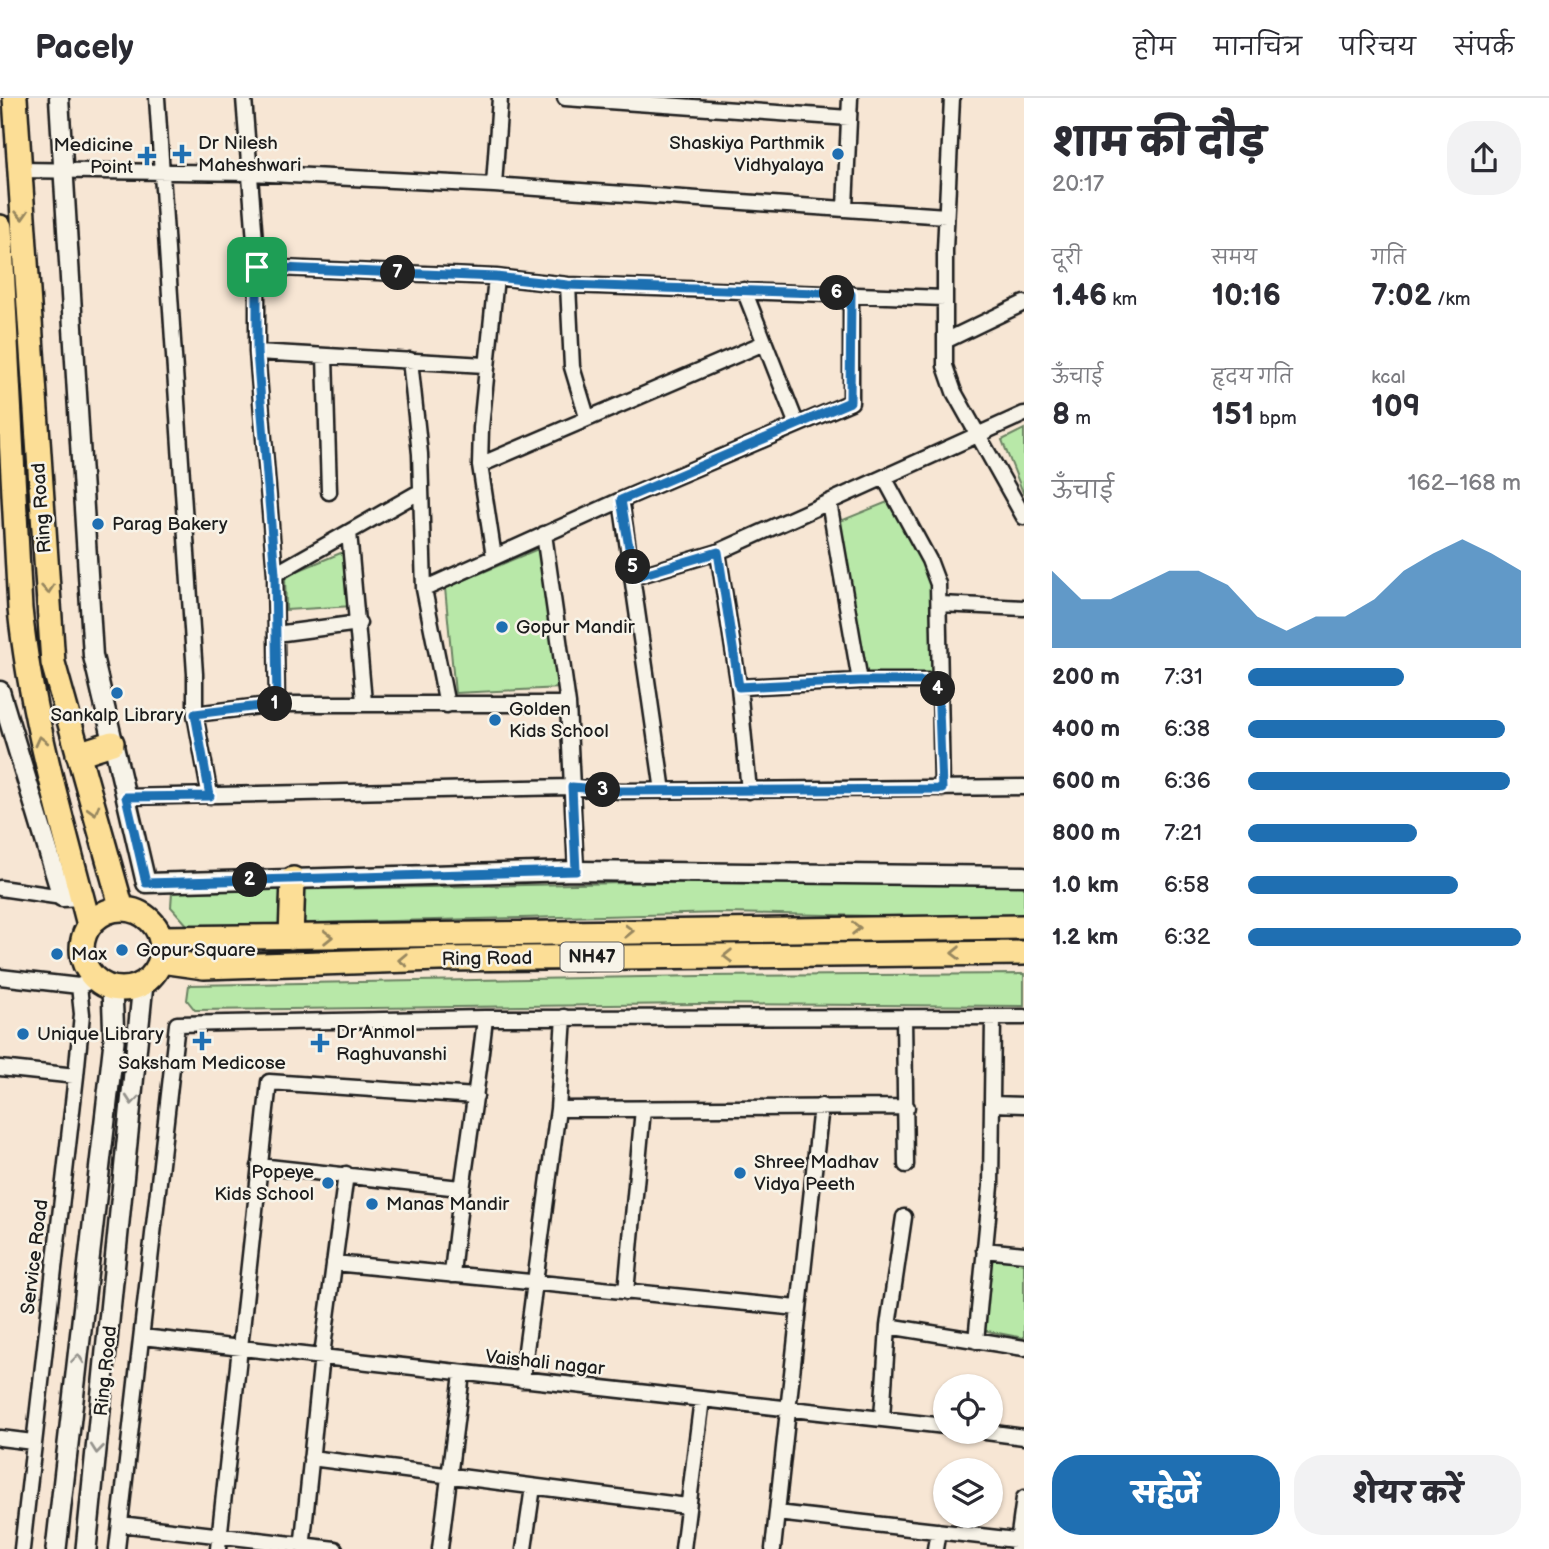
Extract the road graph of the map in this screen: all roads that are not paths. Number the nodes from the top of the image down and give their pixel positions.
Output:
1 (15, 98) edge
2 (59, 98) edge
3 (157, 98) edge
4 (244, 98) edge
5 (500, 98) edge
6 (565, 98) edge
7 (850, 98) edge
8 (953, 98) edge
9 (764, 105) edge
10 (849, 118) junction
11 (19, 170) junction
12 (65, 170) junction
13 (161, 173) junction
14 (250, 173) junction
15 (494, 185) junction
16 (845, 207) junction
17 (946, 216) junction
18 (0, 227) edge
19 (257, 267) junction
20 (496, 277) junction
21 (568, 285) junction
22 (744, 290) junction
23 (851, 294) junction
24 (945, 298) junction
25 (1024, 303) edge
26 (945, 341) junction
27 (764, 343) junction
28 (257, 352) junction
29 (325, 356) junction
30 (410, 360) junction
31 (485, 365) junction
32 (1024, 414) edge
33 (587, 417) junction
34 (797, 425) junction
35 (978, 433) junction
36 (480, 465) junction
37 (885, 479) junction
38 (421, 491) junction
39 (329, 492) dead end
40 (621, 500) junction
41 (829, 502) junction
42 (1020, 502) edge
43 (1024, 517) edge
44 (349, 533) junction
45 (544, 534) junction
46 (718, 552) junction
47 (494, 557) junction
48 (275, 574) junction
49 (634, 577) junction
50 (424, 589) junction
51 (940, 604) junction
52 (1024, 608) edge
53 (359, 623) junction
54 (276, 634) junction
55 (860, 681) junction
56 (938, 681) junction
57 (739, 687) junction
58 (0, 697) edge
59 (364, 702) junction
60 (277, 704) junction
61 (568, 704) junction
62 (447, 705) junction
63 (195, 714) junction
64 (112, 743) junction
65 (78, 754) junction
66 (572, 787) junction
67 (1024, 787) edge
68 (942, 789) junction
69 (749, 790) junction
70 (663, 791) junction
71 (210, 796) junction
72 (126, 797) junction
73 (576, 871) junction
74 (1024, 876) edge
75 (293, 879) junction
76 (0, 888) edge
77 (72, 897) junction
78 (122, 909) junction
79 (89, 925) junction
80 (1024, 927) edge
81 (291, 937) junction
82 (161, 950) junction
83 (1024, 953) edge
84 (0, 977) edge
85 (95, 984) junction
86 (143, 984) junction
87 (564, 1017) junction
88 (904, 1017) junction
89 (993, 1017) junction
90 (1024, 1017) edge
91 (485, 1018) junction
92 (0, 1068) edge
93 (76, 1076) junction
94 (476, 1096) junction
95 (992, 1104) junction
96 (1024, 1105) edge
97 (821, 1106) junction
98 (907, 1107) junction
99 (558, 1109) junction
100 (643, 1109) junction
101 (906, 1165) dead end
102 (260, 1166) junction
103 (346, 1174) junction
104 (460, 1188) junction
105 (904, 1217) dead end
106 (984, 1250) junction
107 (1024, 1254) edge
108 (334, 1263) junction
109 (452, 1275) junction
110 (535, 1283) junction
111 (626, 1292) junction
112 (798, 1308) junction
113 (888, 1326) junction
114 (142, 1337) junction
115 (976, 1341) junction
116 (1024, 1348) edge
117 (240, 1349) junction
118 (322, 1355) junction
119 (462, 1374) junction
120 (522, 1380) junction
121 (702, 1399) junction
122 (790, 1408) junction
123 (882, 1418) junction
124 (933, 1424) edge
125 (1003, 1434) edge
126 (1024, 1437) edge
127 (0, 1438) edge
128 (33, 1442) junction
129 (311, 1458) junction
130 (449, 1476) junction
131 (533, 1487) junction
132 (1024, 1498) edge
133 (687, 1507) junction
134 (777, 1513) junction
135 (120, 1524) junction
136 (938, 1531) junction
137 (219, 1542) edge
138 (1020, 1543) edge
139 (302, 1547) edge
140 (22, 1549) edge
141 (56, 1549) edge
142 (86, 1549) edge
143 (117, 1549) edge
144 (335, 1549) edge
145 (440, 1549) edge
146 (524, 1549) edge
147 (684, 1549) edge
148 (773, 1549) edge
149 (935, 1549) edge

1 - 11 highway, Ring Road
2 - 12 street
3 - 13 street
4 - 14 street
5 - 15 street
6 - 9 street
7 - 10 street
8 - 17 street
9 - 10 street
10 - 16 street
11 - 12 street
11 -> 65 highway, Ring Road
12 - 13 street
12 - 64 street
13 - 14 street
13 - 63 street
14 - 15 street
14 - 19 street
15 - 16 street
16 - 17 street
17 - 24 street
77 -> 18 highway, Ring Road
19 - 20 street
19 - 28 street
20 - 21 street
20 - 31 street
21 - 22 street
21 - 33 street
22 - 23 street
22 - 27 street
23 - 24 street
23 - 34 street
24 - 26 street
25 - 26 street
26 - 35 street
27 - 33 street
27 - 34 street
28 - 29 street
28 - 48 street
29 - 30 street
29 - 39 street
30 - 31 street
30 - 38 street
31 - 36 street
32 - 35 street
33 - 36 street
34 - 40 street
35 - 37 street
35 - 42 street
36 - 47 street
37 - 41 street
37 - 51 street
38 - 44 street
38 - 50 street
40 - 45 street
40 - 49 street
41 - 46 street
41 - 55 street
42 - 43 street
44 - 48 street
44 - 53 street
45 - 47 street
45 - 61 street
46 - 49 street
46 - 57 street
47 - 50 street
48 - 54 street
49 - 70 street
50 - 62 street
51 - 52 street
51 - 56 street
53 - 54 street
53 - 59 street
54 - 60 street
55 - 56 street
55 - 57 street
56 - 68 street
57 - 69 street
58 - 77 street
59 - 60 street
59 - 62 street
60 - 63 street
61 - 62 street
61 - 66 street
63 - 71 street
64 - 65 highway
64 - 72 street
65 -> 78 highway, Ring Road
66 - 70 street
66 - 71 street
66 - 73 street
67 - 68 street
68 - 69 street
69 - 70 street
71 - 72 street
72 - 75 street
73 - 74 street
73 - 75 street
75 - 81 highway
76 - 77 street
77 - 79 highway, Ring Road
78 - 79 highway
78 - 82 highway
79 - 85 highway
81 -> 80 highway, Ring Road
81 - 82 highway, Ring Road
83 -> 82 highway, Ring Road / NH47
82 - 86 highway
84 - 85 street
85 - 86 highway
85 - 93 street, Service Road
141 -> 85 main road, Ring Road
86 -> 142 main road, Ring Road
87 - 88 street
87 - 91 street
87 - 99 street
88 - 89 street
88 - 98 street
89 - 90 street
89 - 95 street
91 - 94 street
91 - 114 street
92 - 93 street
93 - 128 street, Service Road
94 - 102 street
94 - 104 street
95 - 96 street
95 - 106 street
97 - 98 street
97 - 100 street
97 - 112 street
98 - 101 street
99 - 100 street
99 - 110 street
100 - 111 street
102 - 103 street
102 - 117 street
103 - 104 street
103 - 108 street
104 - 109 street
105 - 113 street
106 - 107 street
106 - 115 street
108 - 109 street
108 - 118 street
109 - 110 street
110 - 111 street
110 - 120 street
111 - 112 street
112 - 122 street
113 - 115 street
113 - 123 street
114 - 117 street, Vaishali nagar
114 - 135 street
115 - 116 street
117 - 118 street, Vaishali nagar
117 - 137 street
118 - 119 street, Vaishali nagar
118 - 129 street
119 - 120 street, Vaishali nagar
119 - 130 street
120 - 121 street, Vaishali nagar
121 - 122 street, Vaishali nagar
121 - 133 street
122 - 123 street, Vaishali nagar
122 - 134 street
123 - 124 street, Vaishali nagar
125 - 126 street
127 - 128 street
128 - 140 street, Service Road
129 - 130 street
129 - 139 street
130 - 131 street
130 - 145 street
131 - 133 street
131 - 146 street
132 - 138 street
133 - 147 street
134 - 136 street
134 - 148 street
135 - 137 street
135 - 143 street
136 - 138 street
136 - 149 street
137 - 139 street
139 - 144 street

